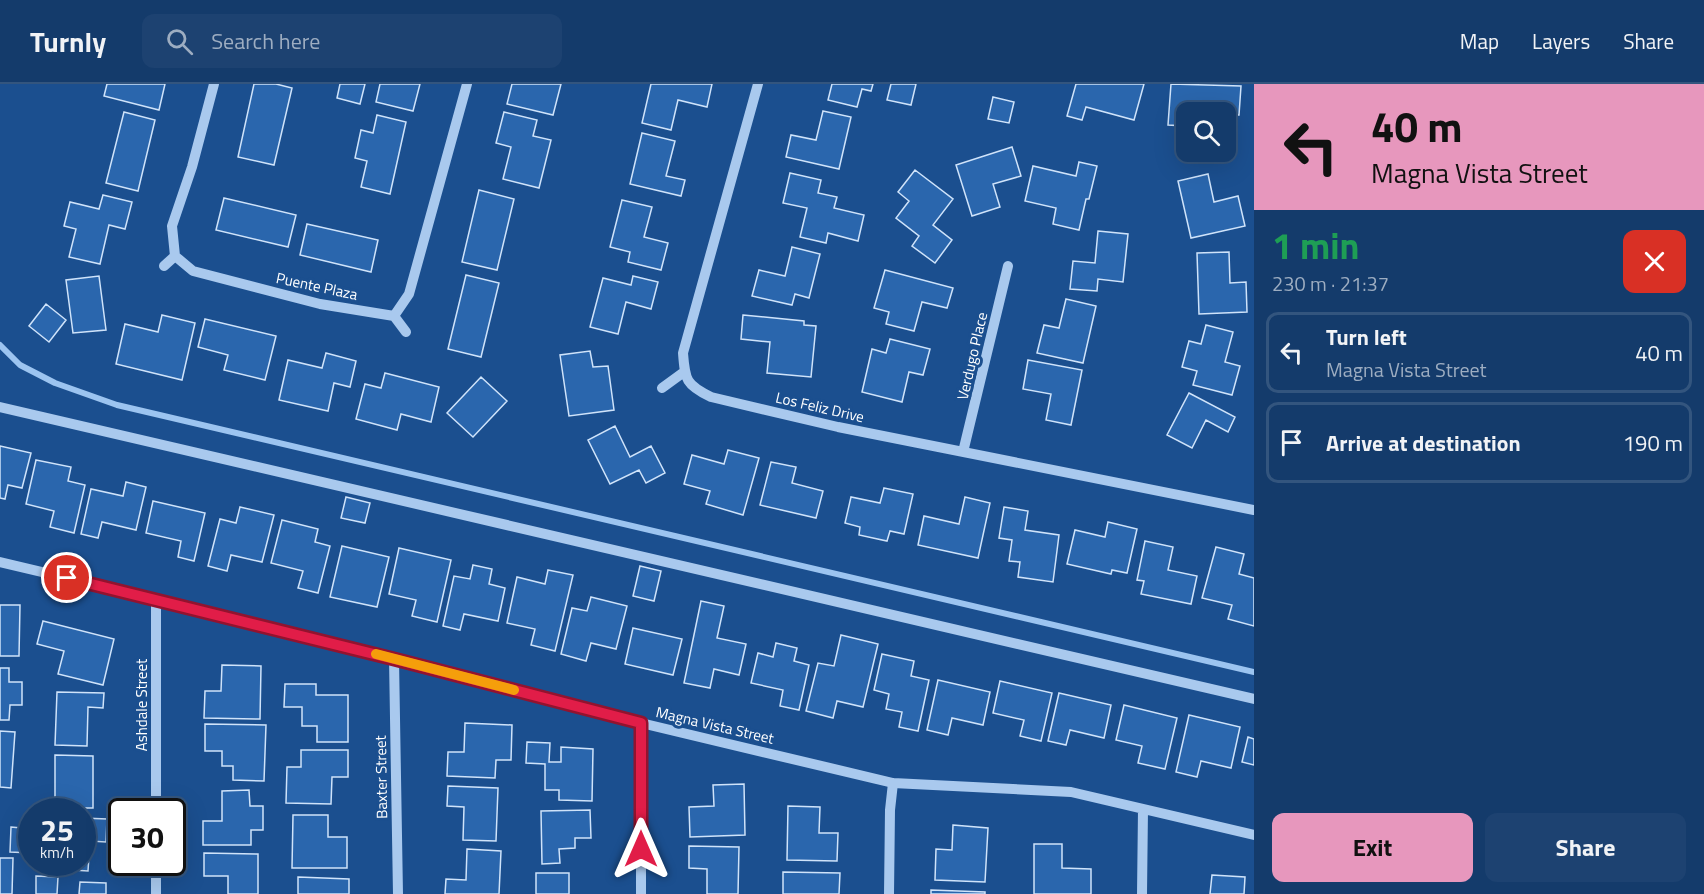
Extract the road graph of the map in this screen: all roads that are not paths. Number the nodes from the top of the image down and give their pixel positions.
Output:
1 (214, 84) edge
2 (467, 84) edge
3 (758, 84) edge
4 (175, 256) junction
5 (164, 266) dead end
6 (1008, 266) dead end
7 (394, 316) junction
8 (406, 332) dead end
9 (684, 372) junction
10 (662, 388) dead end
11 (0, 407) edge
12 (963, 453) junction
13 (1254, 510) edge
14 (0, 562) edge
15 (156, 599) junction
16 (394, 659) junction
17 (1254, 699) edge
18 (641, 723) junction
19 (893, 783) junction
20 (156, 798) edge
21 (1143, 809) junction
22 (1254, 836) edge
23 (156, 876) edge
24 (156, 894) edge
25 (398, 894) edge
26 (641, 894) edge
27 (889, 894) edge
28 (1142, 894) edge

1 - 4 street
2 - 7 street
3 - 9 street
4 - 5 street
4 - 7 street, Puente Plaza
6 - 12 street, Verdugo Place
7 - 8 street
9 - 10 street
9 - 12 street, Los Feliz Drive
11 - 17 street
12 - 13 street, Los Feliz Drive
14 - 15 street, Magna Vista Street
15 - 16 street, Magna Vista Street
15 - 20 street, Ashdale Street
16 - 18 street, Magna Vista Street
16 - 25 street, Baxter Street
18 - 19 street, Magna Vista Street
18 - 26 street
19 - 21 street, Magna Vista Street
19 - 27 street
21 - 22 street, Magna Vista Street
21 - 28 street
23 - 24 street

